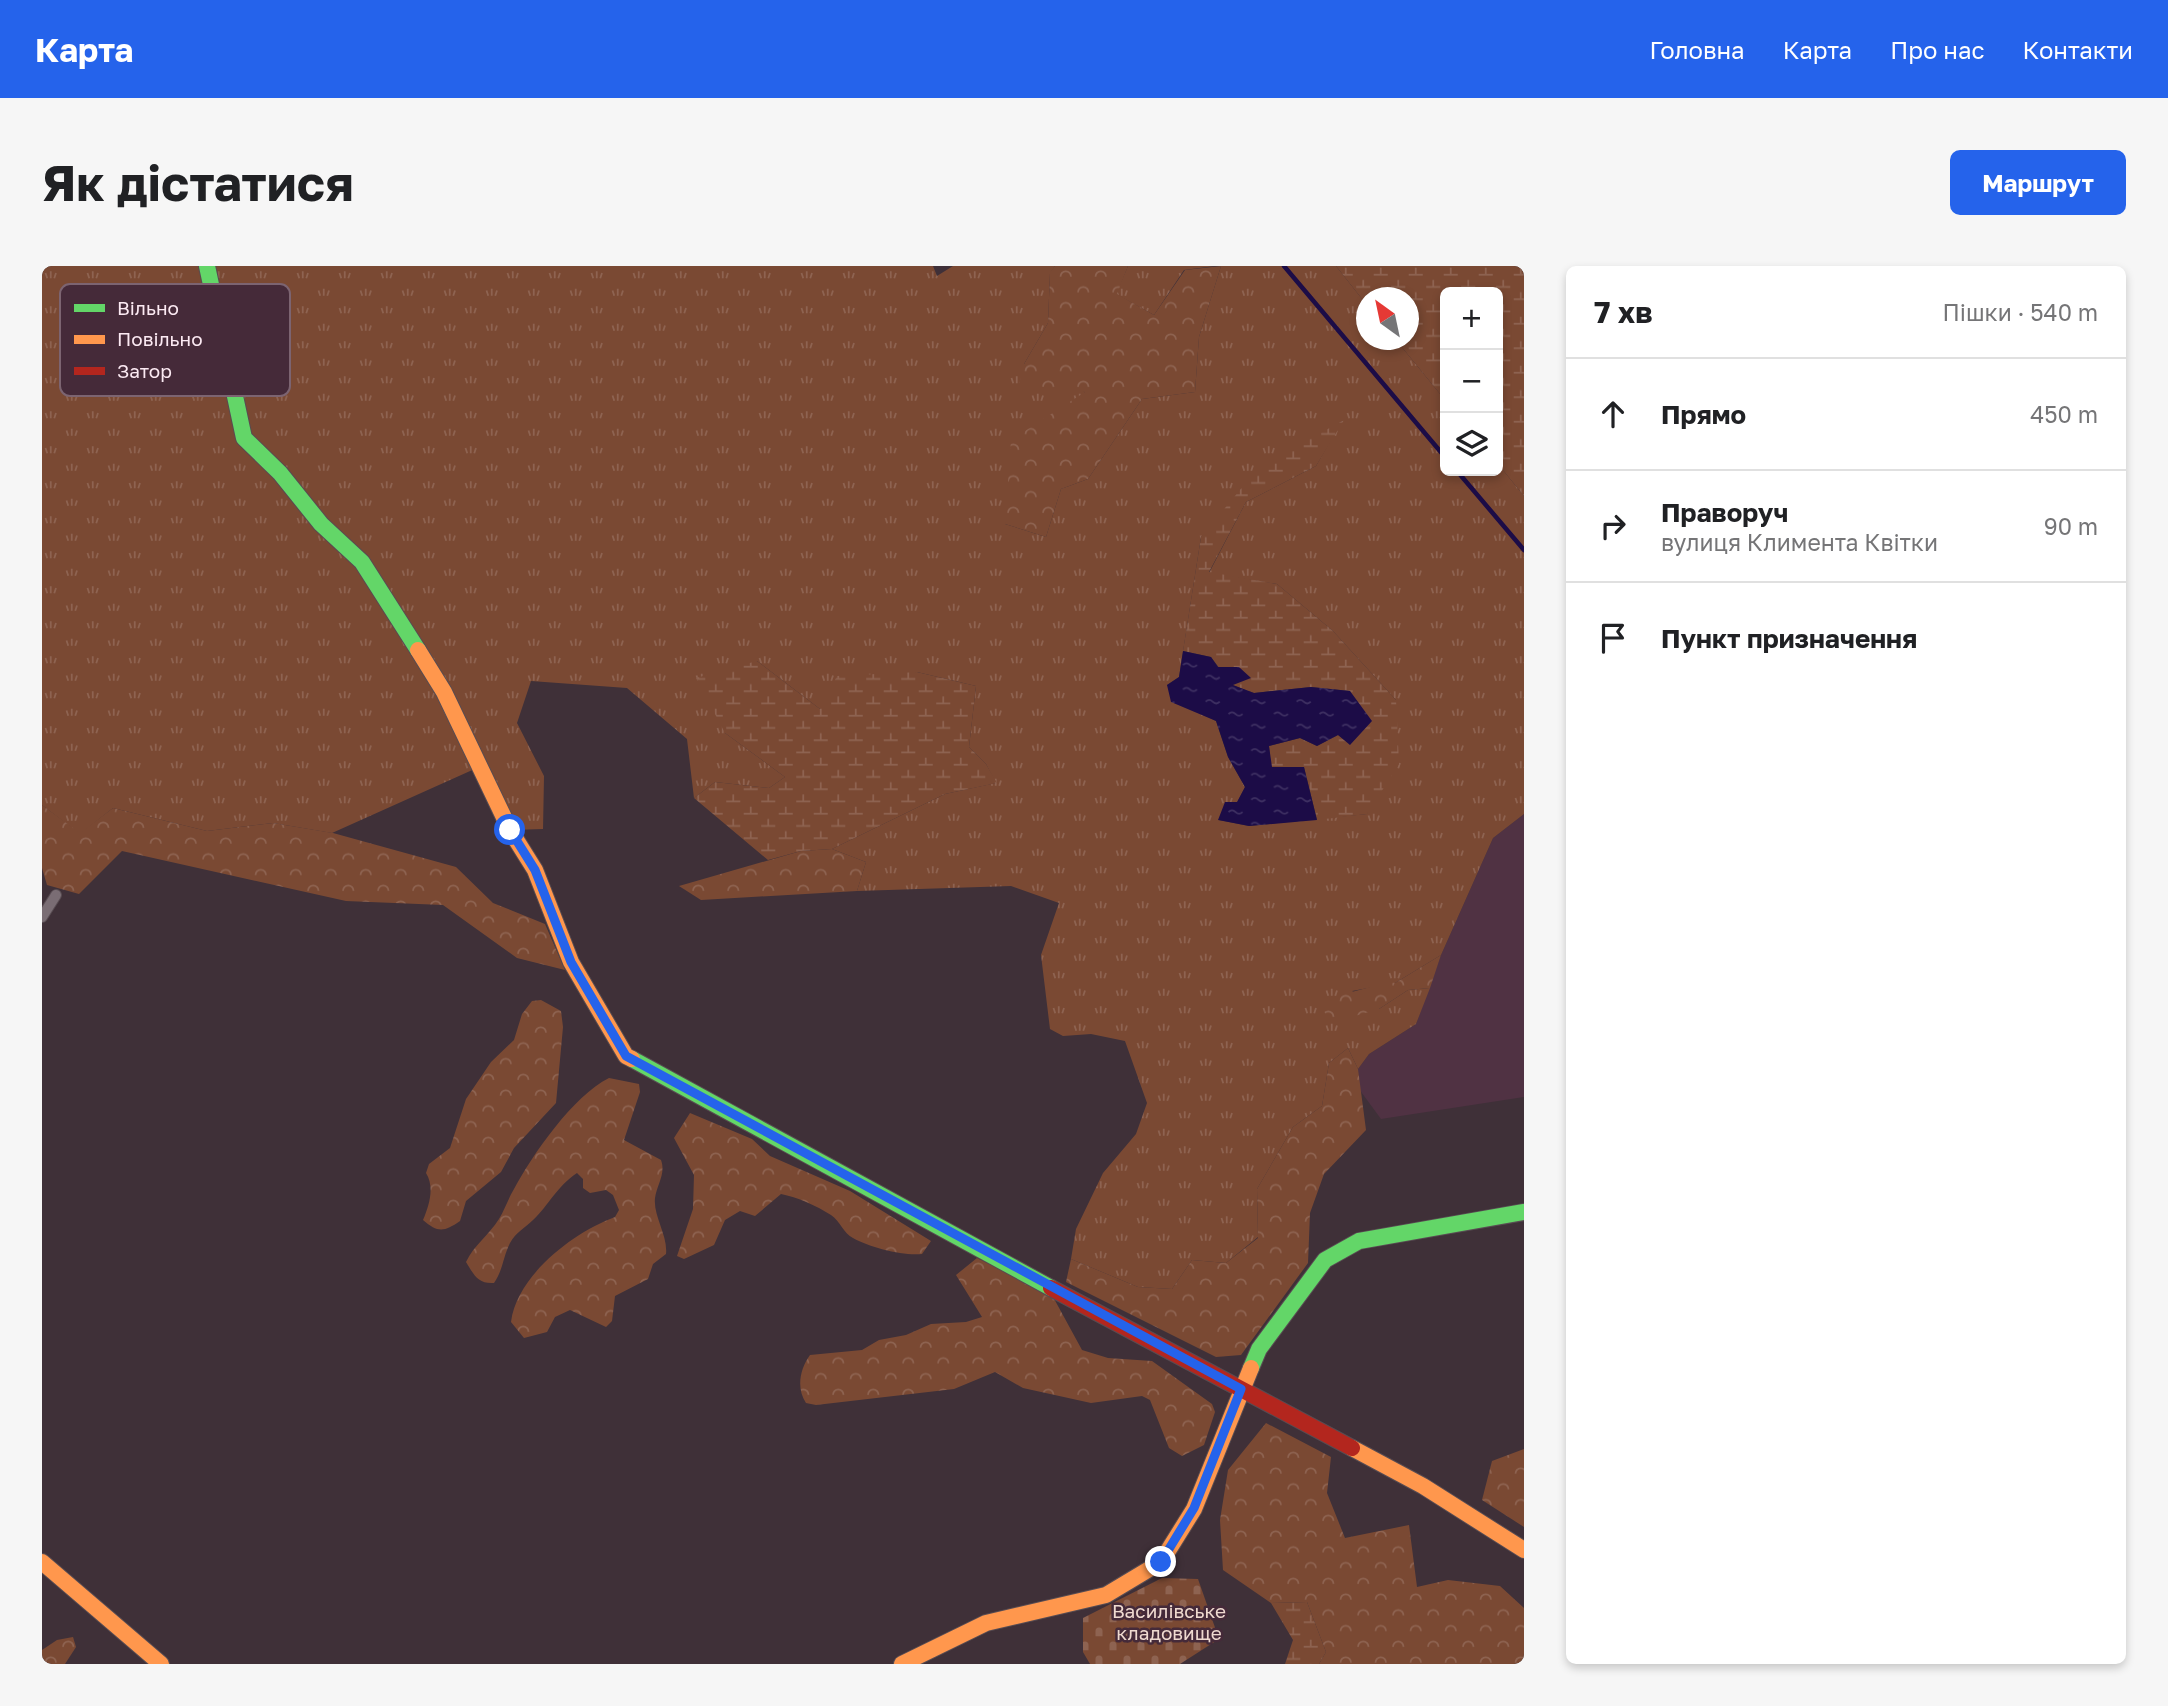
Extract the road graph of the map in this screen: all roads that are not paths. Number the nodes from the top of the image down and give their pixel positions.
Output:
1 (207, 266) edge
2 (211, 284) edge
3 (235, 396) edge
4 (56, 895) dead end
5 (42, 917) edge
6 (1524, 1212) edge
7 (1241, 1389) junction
8 (1524, 1550) edge
9 (42, 1562) edge
10 (162, 1664) edge
11 (902, 1664) edge

1 - 2 street
3 - 7 street
4 - 5 street
6 - 7 street
7 - 8 street
7 - 11 street
9 - 10 street

